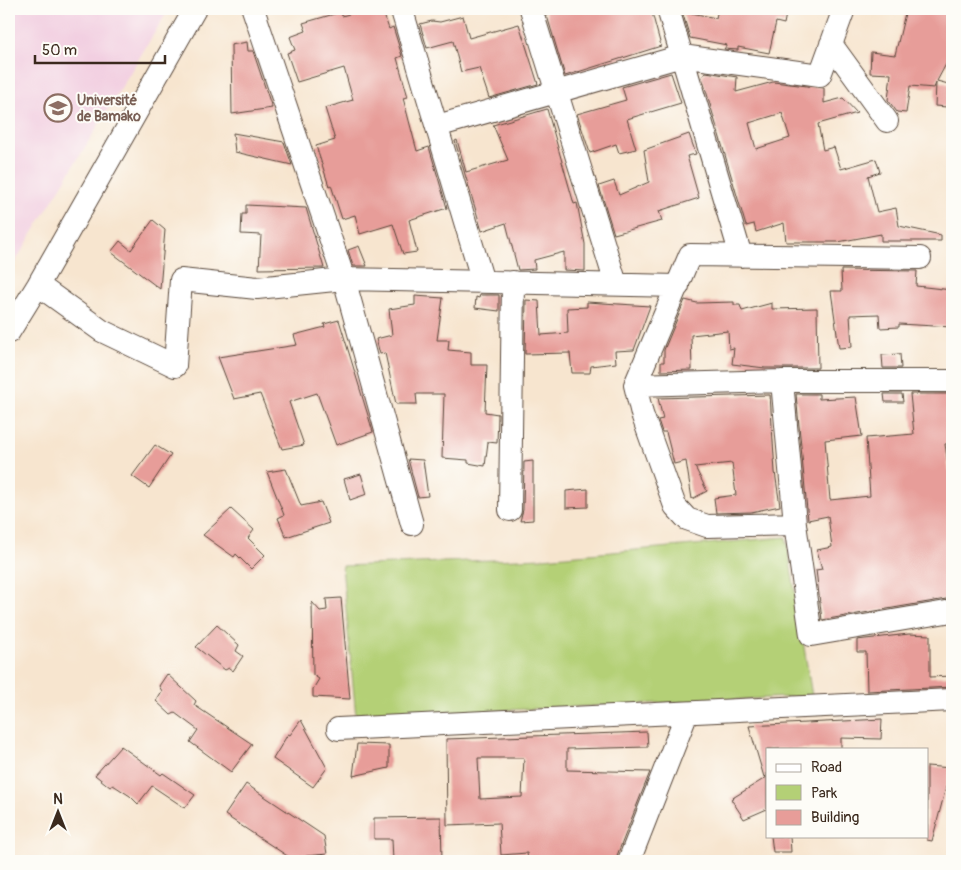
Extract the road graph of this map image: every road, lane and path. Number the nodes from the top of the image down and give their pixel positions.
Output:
1 (195, 9) edge
2 (253, 9) edge
3 (531, 9) edge
4 (668, 9) edge
5 (844, 9) edge
6 (403, 14) dead end
7 (831, 44) junction
8 (682, 56) junction
9 (557, 92) junction
10 (887, 121) dead end
11 (437, 126) junction
12 (741, 256) junction
13 (920, 258) dead end
14 (344, 279) junction
15 (483, 282) junction
16 (513, 282) junction
17 (616, 284) junction
18 (38, 285) junction
19 (678, 286) junction
20 (9, 332) edge
21 (782, 381) junction
22 (952, 381) edge
23 (635, 385) junction
24 (510, 510) dead end
25 (412, 524) dead end
26 (795, 524) junction
27 (952, 610) edge
28 (952, 700) edge
29 (687, 713) junction
30 (338, 729) dead end
31 (629, 861) edge

1 - 18 street
2 - 14 street
3 - 9 street
4 - 8 street
5 - 7 street
6 - 11 street
7 - 8 street
7 - 10 street
8 - 9 street
8 - 12 street
9 - 11 street
9 - 17 street
11 - 15 street
12 - 13 street
12 - 19 street
14 - 15 street
14 - 18 street
14 - 25 street
15 - 16 street
16 - 17 street
16 - 24 street
17 - 19 street
18 - 20 street
19 - 23 street
21 - 22 street
21 - 23 street
21 - 26 street
23 - 26 street
26 - 27 street
28 - 29 street
29 - 30 street
29 - 31 street

